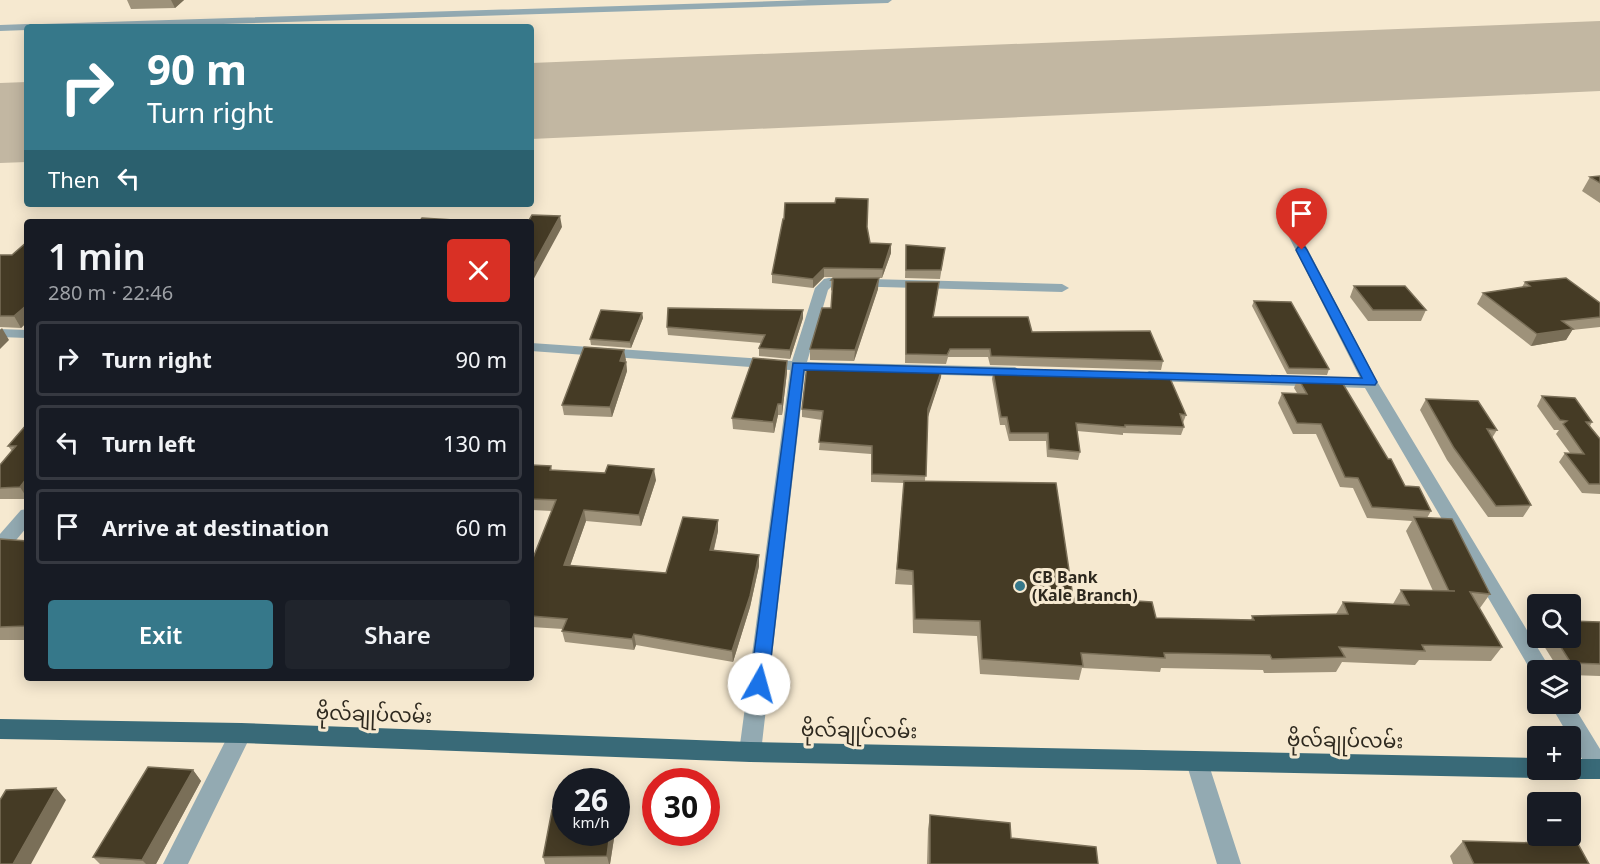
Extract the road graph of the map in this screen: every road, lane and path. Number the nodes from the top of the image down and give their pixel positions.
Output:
1 (888, 0) edge
2 (136, 24) edge
3 (24, 27) edge
4 (0, 28) edge
5 (1292, 231) dead end
6 (1062, 288) dead end
7 (0, 333) edge
8 (24, 334) edge
9 (534, 347) edge
10 (798, 366) junction
11 (1036, 373) edge
12 (1132, 375) edge
13 (1370, 382) junction
14 (24, 518) edge
15 (0, 546) edge
16 (1535, 660) edge
17 (1567, 714) edge
18 (0, 729) edge
19 (241, 733) junction
20 (750, 752) junction
21 (1197, 762) junction
22 (1527, 768) edge
23 (1581, 769) edge
24 (1600, 769) edge
25 (175, 864) edge
26 (1230, 864) edge

1 - 2 street
3 - 4 street
5 - 13 street
6 - 10 street
7 - 8 street
9 - 10 street
10 - 11 street
10 - 20 street
12 - 13 street
13 - 16 street
14 - 15 street
17 - 24 street
18 - 19 highway, ဗိုလ်ချုပ်လမ်း
19 - 20 highway, ဗိုလ်ချုပ်လမ်း
19 - 25 street
20 - 21 highway, ဗိုလ်ချုပ်လမ်း
21 - 22 highway, ဗိုလ်ချုပ်လမ်း
21 - 26 street
23 - 24 highway

